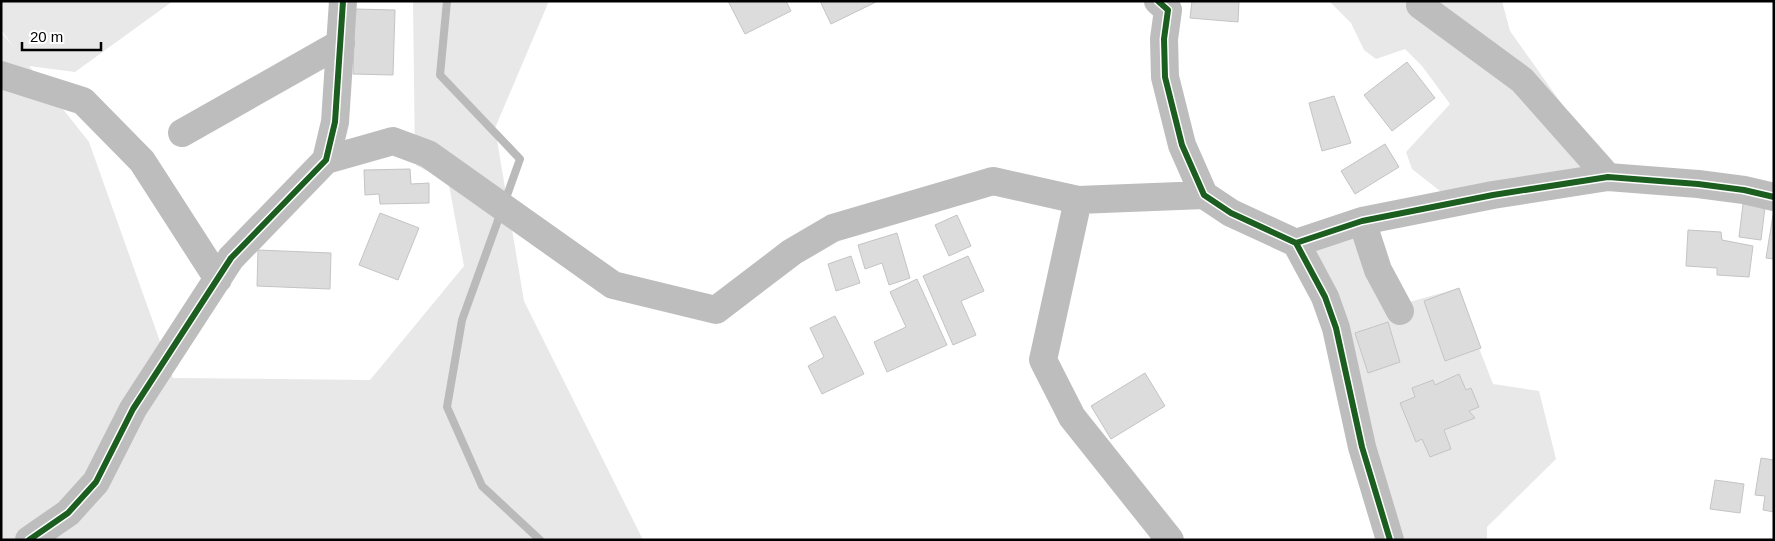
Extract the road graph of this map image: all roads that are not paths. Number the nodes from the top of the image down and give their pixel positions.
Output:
1 (343, 1) edge
2 (1165, 4) edge
3 (1420, 5) dead end
4 (340, 43) junction
5 (1, 75) edge
6 (182, 133) dead end
7 (326, 160) junction
8 (1608, 177) junction
9 (1204, 195) junction
10 (1774, 197) edge
11 (1078, 200) junction
12 (1362, 220) junction
13 (1296, 242) junction
14 (218, 279) junction
15 (1400, 311) dead end
16 (29, 540) edge
17 (1170, 540) edge
18 (1390, 540) edge

1 - 4 street
2 - 9 street
3 - 8 street
4 - 6 street
4 - 7 street
5 - 14 street
7 - 11 street
7 - 14 street
8 - 10 street
8 - 12 street
9 - 11 street
9 - 13 street
11 - 17 street
12 - 13 street
12 - 15 street
13 - 18 street
14 - 16 street

